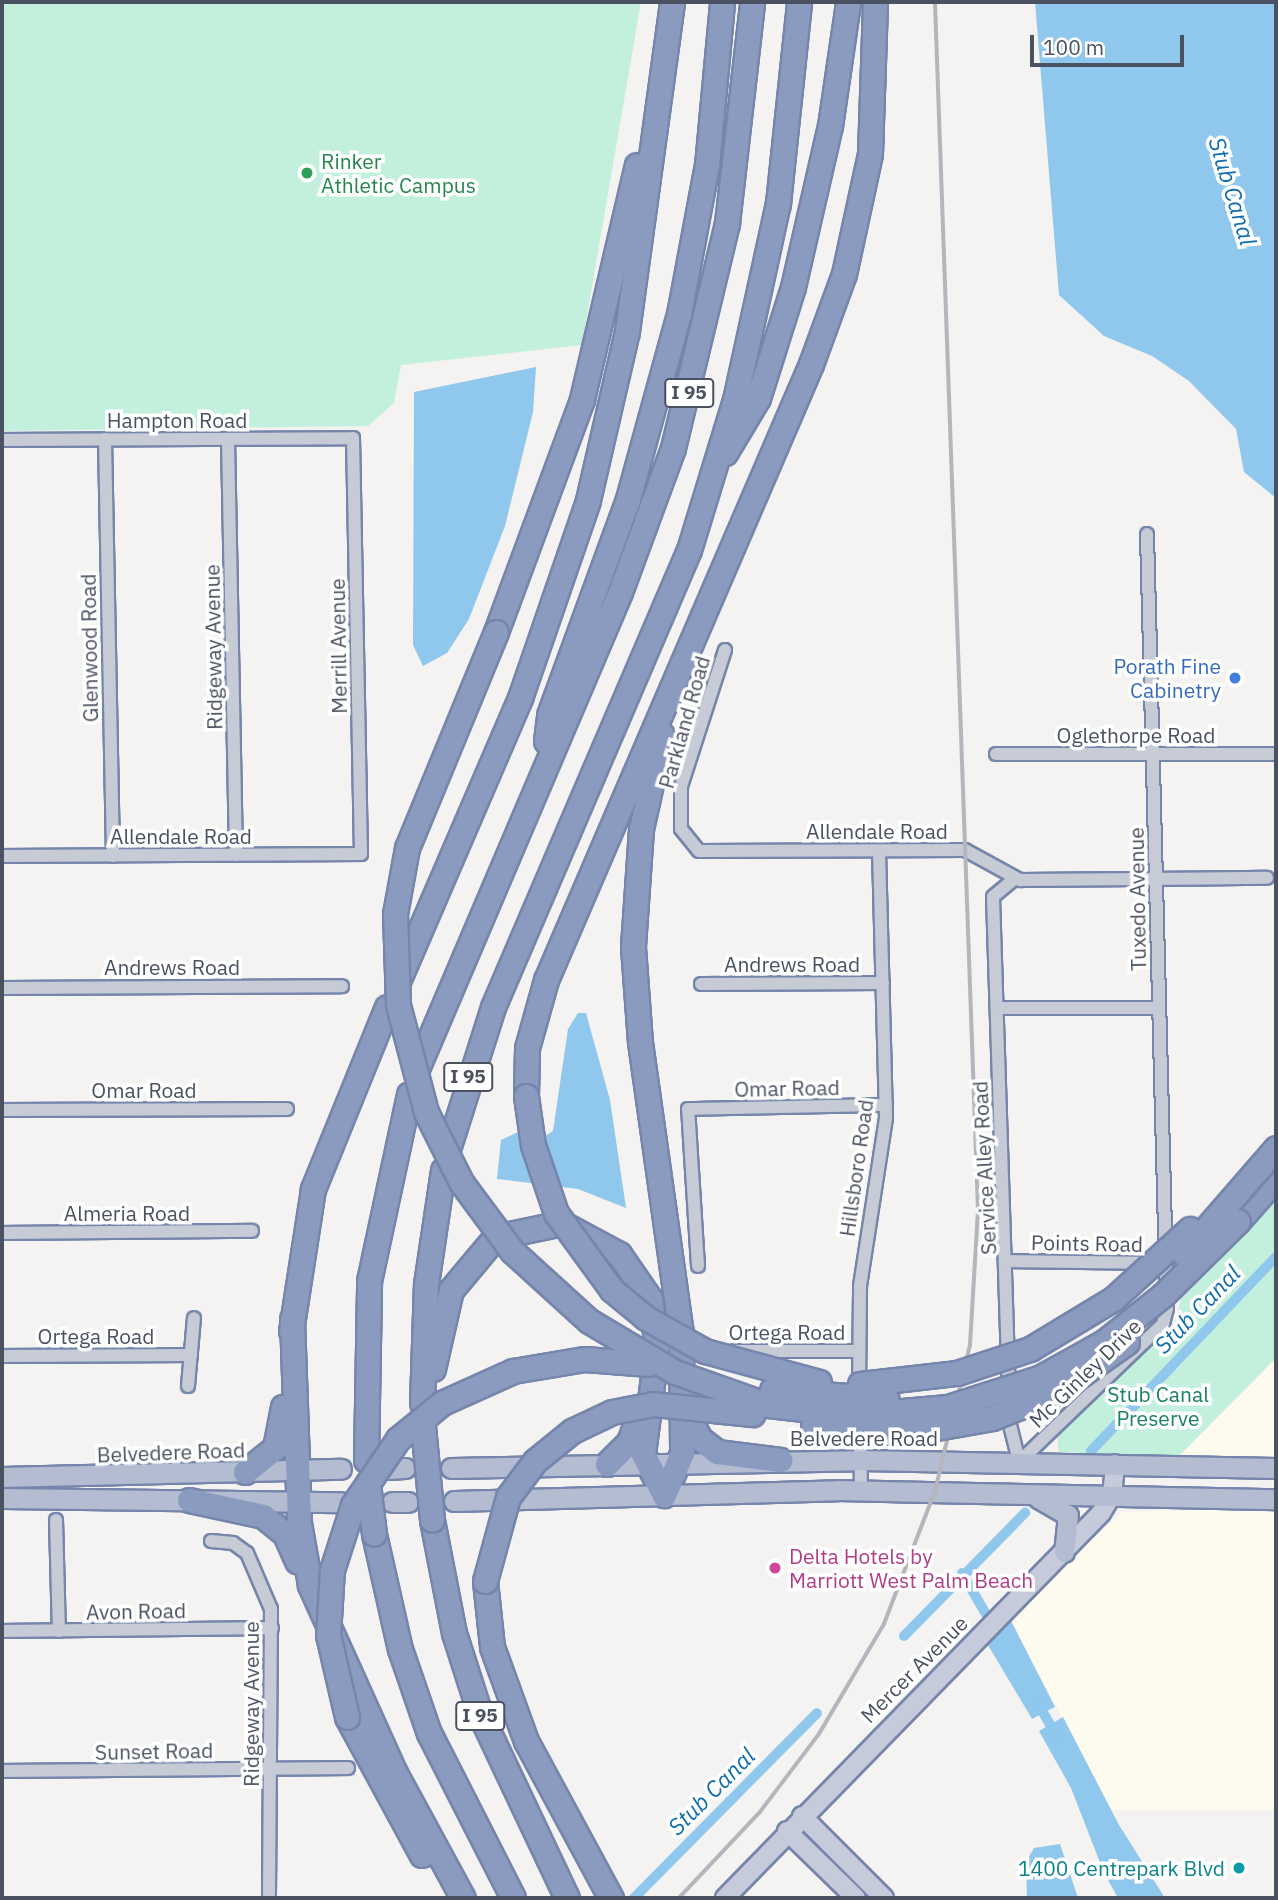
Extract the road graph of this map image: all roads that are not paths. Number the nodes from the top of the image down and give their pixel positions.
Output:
1 (672, 2) edge
2 (722, 2) edge
3 (752, 2) edge
4 (799, 2) edge
5 (875, 2) edge
6 (848, 9) edge
7 (667, 39) junction
8 (353, 438) joint
9 (104, 439) junction
10 (228, 439) junction
11 (2, 440) edge
12 (713, 470) junction
13 (1147, 534) dead end
14 (695, 636) junction
15 (725, 650) dead end
16 (996, 754) dead end
17 (1153, 754) junction
18 (1276, 754) edge
19 (544, 763) junction
20 (689, 845) joint
21 (879, 851) junction
22 (361, 854) joint
23 (236, 855) junction
24 (2, 856) edge
25 (113, 856) junction
26 (1267, 878) dead end
27 (1013, 880) junction
28 (1156, 881) junction
29 (399, 979) dead end
30 (883, 983) junction
31 (701, 984) dead end
32 (342, 986) dead end
33 (2, 988) edge
34 (387, 1007) dead end
35 (997, 1008) junction
36 (1159, 1009) junction
37 (416, 1071) dead end
38 (409, 1094) dead end
39 (886, 1105) junction
40 (287, 1109) dead end
41 (2, 1110) edge
42 (1276, 1148) edge
43 (1276, 1178) edge
44 (1238, 1222) junction
45 (252, 1231) dead end
46 (2, 1233) edge
47 (1007, 1261) junction
48 (1166, 1263) junction
49 (698, 1266) dead end
50 (194, 1318) dead end
51 (292, 1319) junction
52 (657, 1346) junction
53 (858, 1351) junction
54 (716, 1352) dead end
55 (191, 1354) junction
56 (2, 1356) edge
57 (188, 1386) dead end
58 (684, 1406) junction
59 (424, 1414) junction
60 (780, 1460) junction
61 (860, 1460) junction
62 (1019, 1462) junction
63 (645, 1463) junction
64 (679, 1463) junction
65 (607, 1464) junction
66 (1115, 1464) junction
67 (451, 1468) dead end
68 (1276, 1468) edge
69 (341, 1469) dead end
70 (296, 1470) junction
71 (245, 1472) junction
72 (2, 1477) edge
73 (861, 1490) junction
74 (1024, 1493) junction
75 (664, 1495) junction
76 (1112, 1495) junction
77 (2, 1498) edge
78 (1276, 1499) edge
79 (189, 1500) junction
80 (299, 1501) junction
81 (454, 1501) dead end
82 (341, 1502) dead end
83 (57, 1520) dead end
84 (211, 1541) dead end
85 (1064, 1552) junction
86 (310, 1586) junction
87 (272, 1628) junction
88 (2, 1631) edge
89 (59, 1631) junction
90 (348, 1768) dead end
91 (270, 1769) junction
92 (2, 1771) edge
93 (802, 1816) junction
94 (787, 1831) junction
95 (610, 1896) edge
96 (269, 1898) edge
97 (448, 1898) edge
98 (463, 1898) edge
99 (513, 1898) edge
100 (567, 1898) edge
101 (725, 1898) edge
102 (856, 1898) edge
103 (884, 1898) edge

1 - 7 highway
2 - 19 highway
3 - 19 highway, I 95
4 - 12 highway, I 95
5 - 14 highway
6 - 12 highway
7 - 29 highway
7 - 44 highway, bridge
8 - 10 street, Hampton Road
8 - 22 street, Merrill Avenue
9 - 10 street, Hampton Road
9 - 11 street, Hampton Road
9 - 25 street, Glenwood Road
10 - 23 street, Ridgeway Avenue
12 - 59 highway, I 95
13 - 17 street, Tuxedo Avenue
14 - 42 highway, bridge
14 - 58 highway
15 - 20 street, Parkland Road
16 - 17 street, Oglethorpe Road
17 - 18 street, Oglethorpe Road
17 - 28 street, Tuxedo Avenue
19 - 37 highway, I 95
20 - 21 street, Allendale Road
21 - 27 street, Allendale Road
21 - 30 street, Hillsboro Road
22 - 23 street, Allendale Road
23 - 25 street, Allendale Road
24 - 25 street, Allendale Road
26 - 28 street
27 - 28 street
27 - 35 street, Service Alley Road
28 - 36 street, Tuxedo Avenue
30 - 31 street, Andrews Road
30 - 39 street, Hillsboro Road
32 - 33 street, Andrews Road
34 - 51 highway
35 - 36 street
35 - 47 street, Service Alley Road
36 - 48 street, Tuxedo Avenue
38 - 99 highway, I 95, bridge
39 - 49 street, Omar Road
39 - 53 street, Hillsboro Road
40 - 41 street, Omar Road
42 - 97 highway, bridge
43 - 44 highway
44 - 95 highway, bridge
45 - 46 street, Almeria Road
47 - 48 street, Points Road
47 - 62 street, Service Alley Road
48 - 62 street, Mc Ginley Drive
50 - 55 street
51 - 70 highway
51 - 71 highway
52 - 59 highway
52 - 63 highway
52 - 65 highway
53 - 54 street, Ortega Road
53 - 61 street, Hillsboro Road
55 - 56 street, Ortega Road
55 - 57 street
58 - 60 highway
58 - 64 highway
59 - 100 highway, I 95, bridge
60 - 61 main road, Belvedere Road
60 - 64 main road, Belvedere Road
61 - 62 main road, Belvedere Road
61 - 73 street, Hillsboro Road
62 - 66 main road, Belvedere Road
63 - 64 main road, Belvedere Road
63 - 65 main road, Belvedere Road
63 - 75 highway
64 - 75 highway
65 - 67 main road, Belvedere Road
66 - 68 main road, Belvedere Road
66 - 76 street
69 - 70 main road, Belvedere Road
70 - 71 main road, Belvedere Road
70 - 80 highway
71 - 72 main road, Belvedere Road
73 - 74 main road
73 - 75 main road
74 - 76 main road
74 - 85 main road
75 - 81 main road
76 - 78 main road
76 - 85 street, Mercer Avenue
77 - 79 main road
79 - 80 main road
79 - 86 highway
80 - 82 main road
80 - 86 highway
83 - 89 street
84 - 87 street, Ridgeway Avenue
85 - 93 street, Mercer Avenue
86 - 98 highway
87 - 89 street, Avon Road
87 - 91 street, Ridgeway Avenue
88 - 89 street, Avon Road
90 - 91 street, Sunset Road
91 - 92 street, Sunset Road
91 - 96 street, Ridgeway Avenue
93 - 94 street, Mercer Avenue
93 - 103 street
94 - 101 street, Mercer Avenue
94 - 102 street

